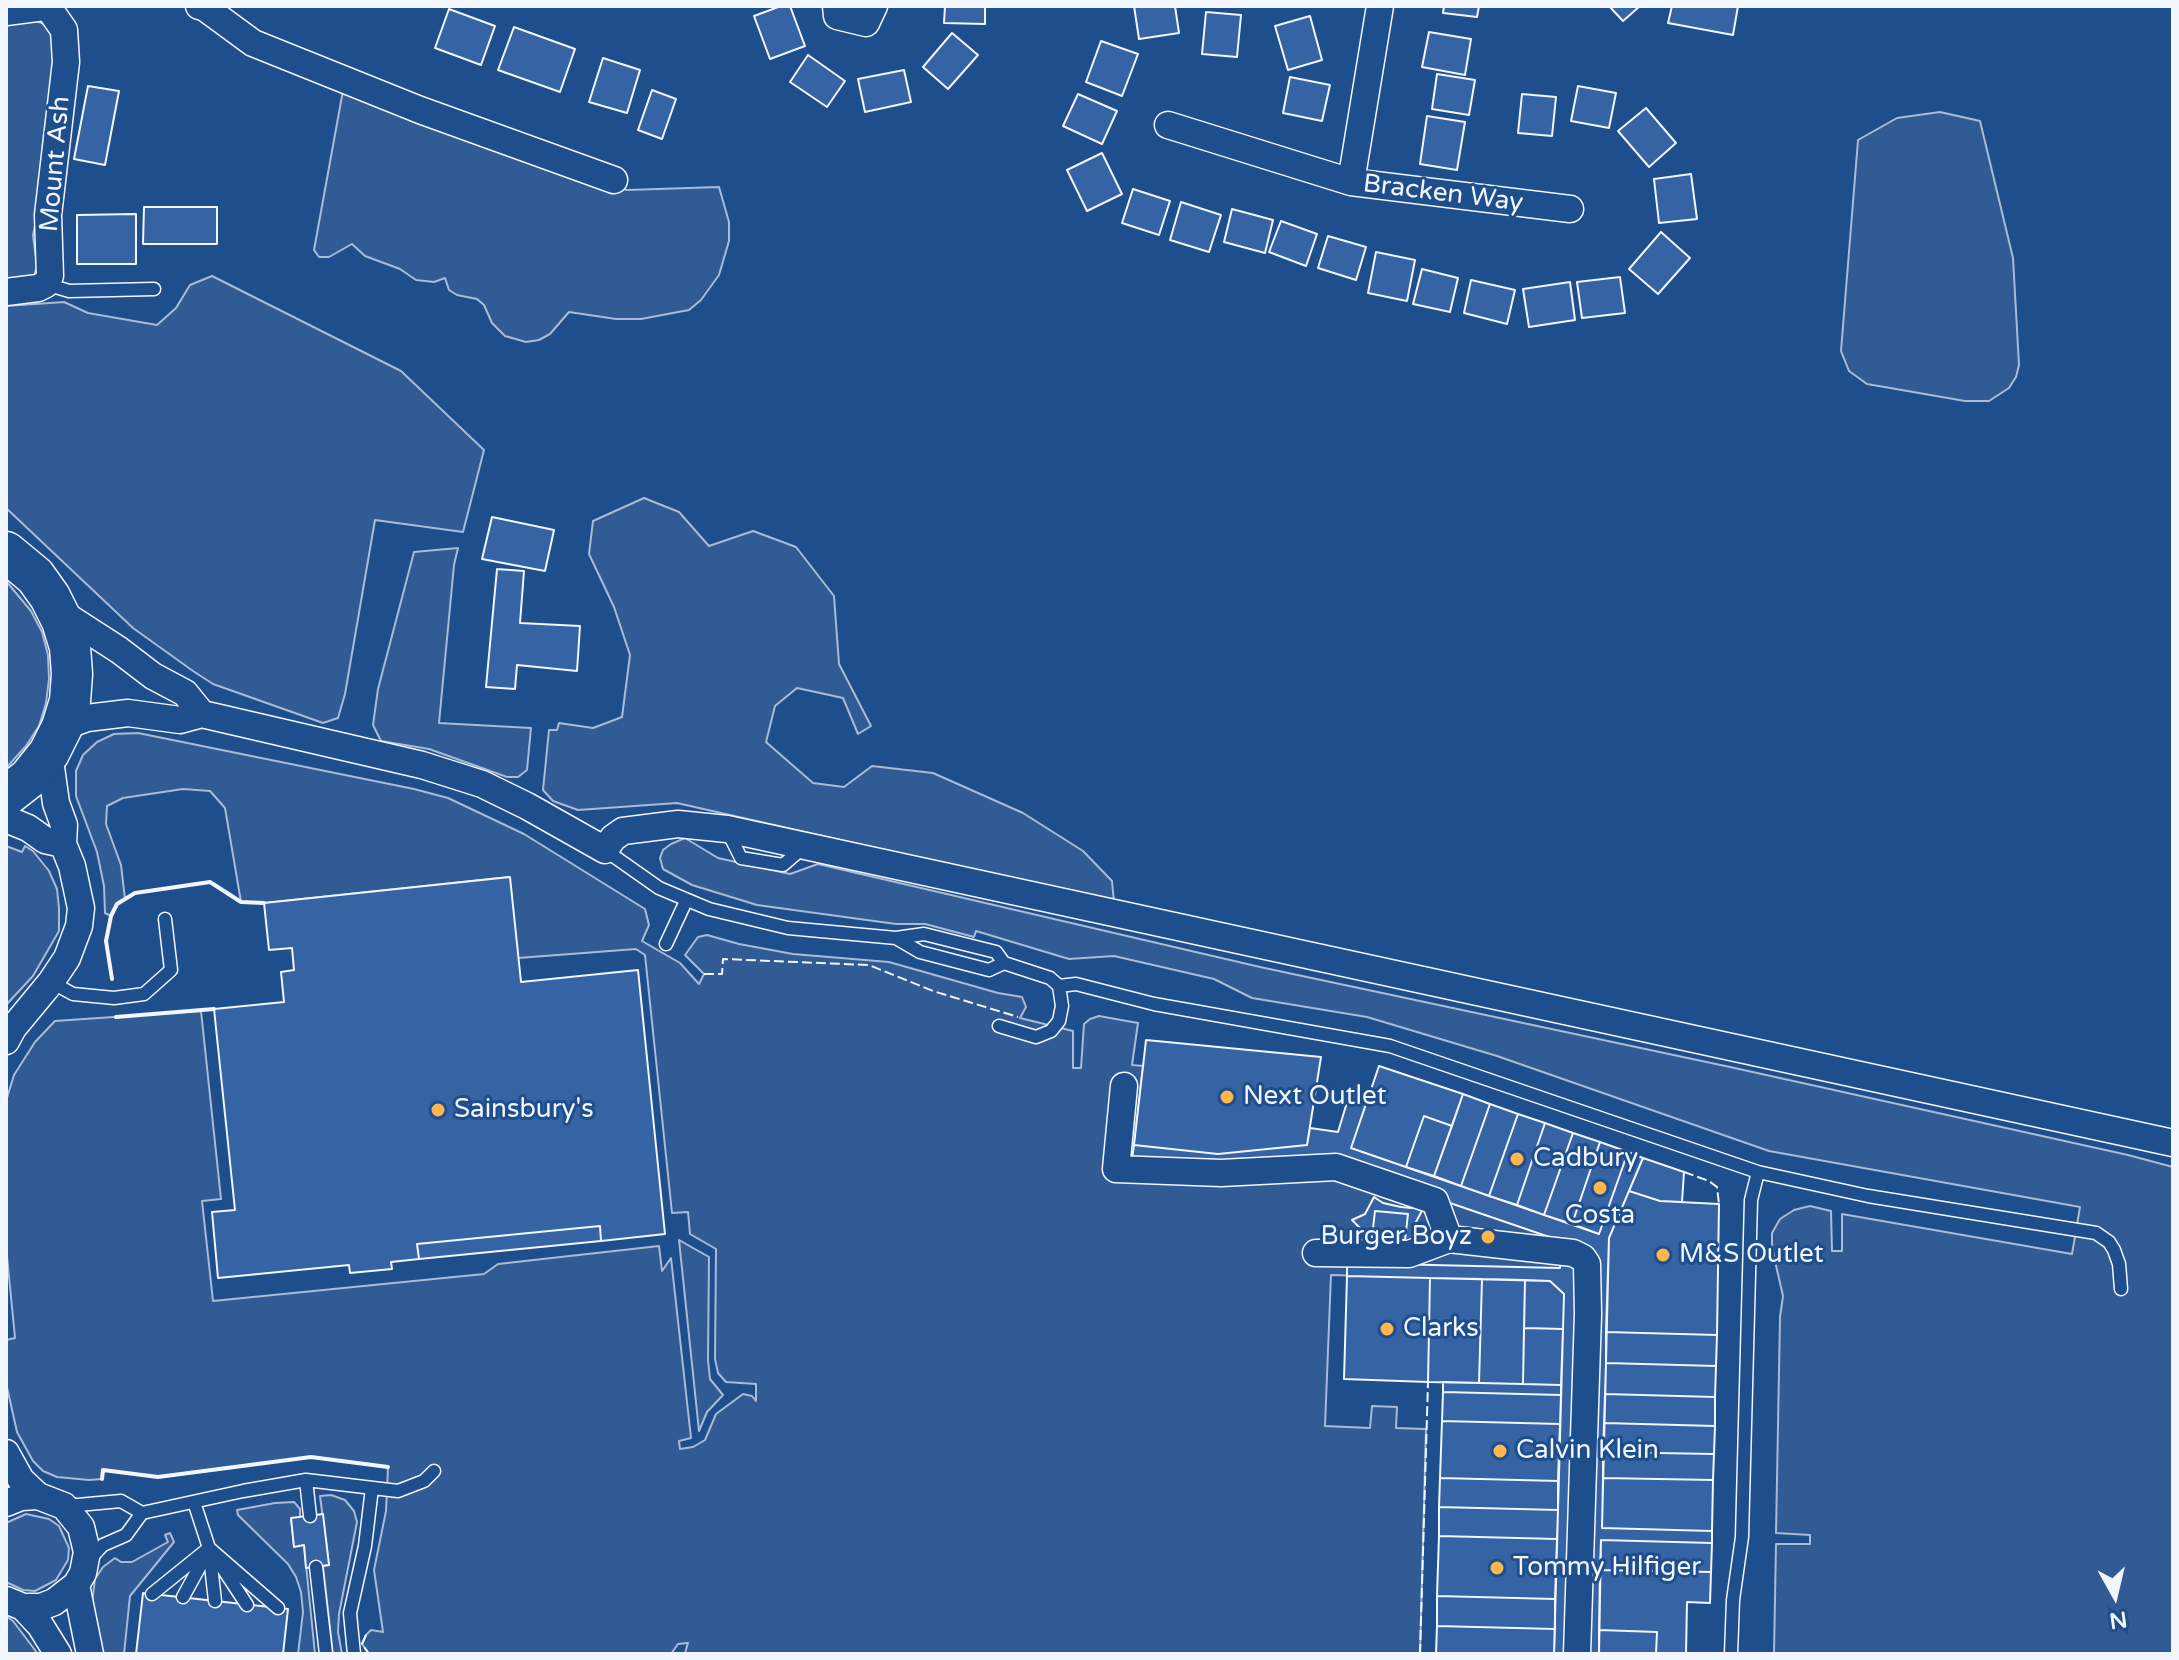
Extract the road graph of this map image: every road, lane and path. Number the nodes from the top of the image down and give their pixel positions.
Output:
1 (50, 6) edge
2 (199, 6) edge
3 (836, 6) edge
4 (874, 6) edge
5 (1380, 6) edge
6 (6, 12) edge
7 (1168, 125) dead end
8 (614, 180) dead end
9 (1351, 182) junction
10 (1570, 209) dead end
11 (46, 284) junction
12 (154, 289) dead end
13 (6, 292) edge
14 (6, 552) edge
15 (57, 610) junction
16 (202, 714) junction
17 (55, 740) junction
18 (6, 796) edge
19 (6, 819) edge
20 (63, 844) junction
21 (605, 850) junction
22 (686, 901) junction
23 (165, 919) dead end
24 (896, 938) junction
25 (666, 944) dead end
26 (1004, 963) junction
27 (51, 982) junction
28 (1059, 986) junction
29 (999, 1026) dead end
30 (6, 1041) edge
31 (1124, 1086) dead end
32 (2173, 1143) edge
33 (1758, 1172) junction
34 (1449, 1239) junction
35 (1316, 1253) dead end
36 (2121, 1289) dead end
37 (6, 1453) edge
38 (434, 1471) dead end
39 (306, 1480) junction
40 (372, 1488) junction
41 (38, 1496) junction
42 (194, 1502) junction
43 (6, 1503) edge
44 (64, 1506) junction
45 (142, 1513) junction
46 (310, 1516) dead end
47 (209, 1548) junction
48 (316, 1567) dead end
49 (81, 1574) junction
50 (152, 1594) dead end
51 (183, 1597) dead end
52 (215, 1601) dead end
53 (14, 1604) edge
54 (247, 1605) dead end
55 (278, 1608) dead end
56 (58, 1654) edge
57 (90, 1654) edge
58 (326, 1654) edge
59 (354, 1654) edge
60 (1577, 1654) edge
61 (1731, 1654) edge

1 - 6 street
1 - 11 street, Mount Ash
2 - 8 street
3 - 4 street
5 - 9 street, Bracken Way
7 - 9 street
9 - 10 street, Bracken Way
11 - 12 lane
11 - 13 street
14 - 15 main road
15 - 16 street
15 - 17 main road
16 - 17 street
16 - 21 street
17 - 18 main road
17 - 20 street
19 - 20 street
20 - 27 street
21 - 22 lane
21 - 32 street
22 - 24 lane
22 - 25 lane
23 - 27 lane
24 - 26 lane
24 - 26 lane
26 - 28 lane
27 - 30 street
28 - 29 lane
28 - 33 lane
31 - 34 street
33 - 36 lane
33 - 61 lane
34 - 35 street
34 - 60 street
37 - 41 street
38 - 40 lane
39 - 40 lane
39 - 42 lane
39 - 46 lane
40 - 59 lane
41 - 43 street
41 - 44 street
42 - 45 lane
42 - 47 lane
44 - 45 lane
44 - 49 street
45 - 49 lane
47 - 50 lane
47 - 51 lane
47 - 52 lane
47 - 54 lane
47 - 55 lane
48 - 58 lane
49 - 53 street
49 - 57 street
53 - 56 street

